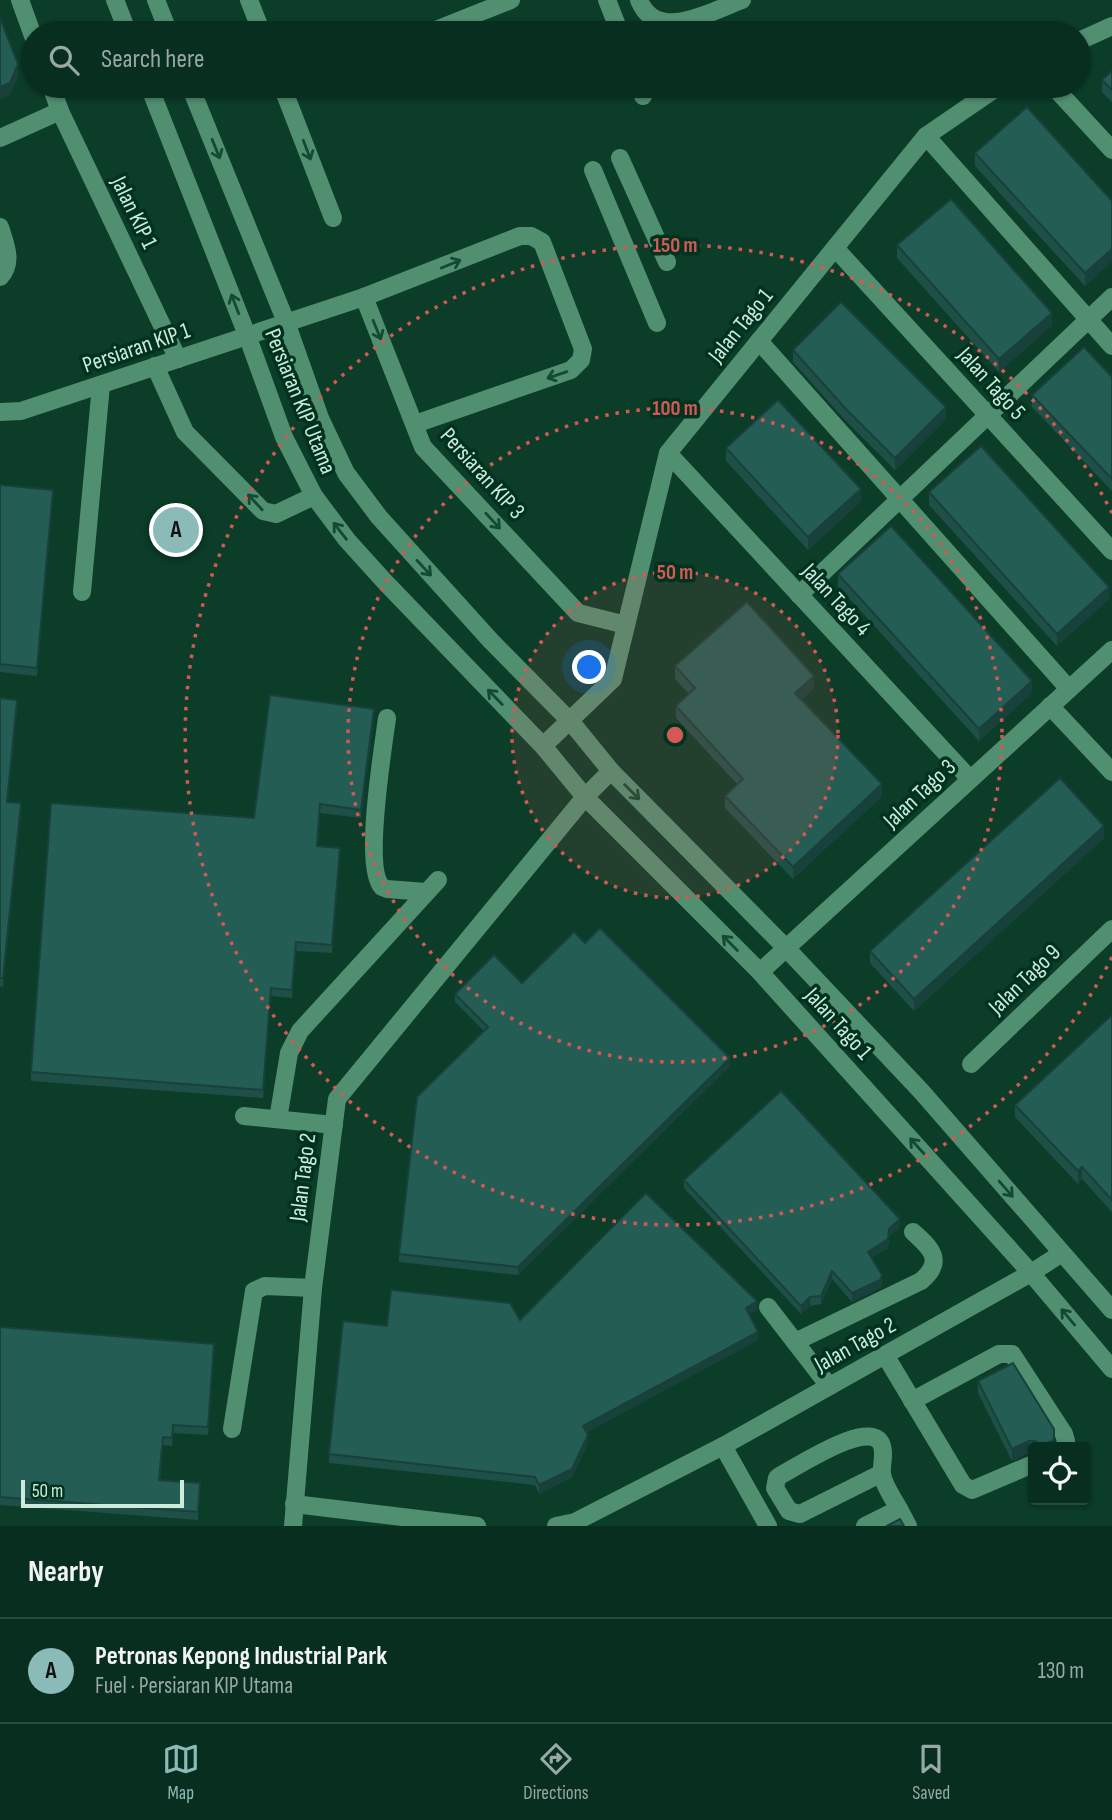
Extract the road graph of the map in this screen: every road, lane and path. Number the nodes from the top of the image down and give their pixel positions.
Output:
1 (20, 0) edge
2 (115, 0) edge
3 (156, 0) edge
4 (249, 0) edge
5 (511, 0) edge
6 (607, 0) edge
7 (639, 0) edge
8 (742, 0) edge
9 (28, 21) edge
10 (123, 21) edge
11 (164, 21) edge
12 (257, 21) edge
13 (458, 21) edge
14 (615, 21) edge
15 (659, 21) edge
16 (684, 21) edge
17 (1112, 26) edge
18 (1091, 36) edge
19 (55, 98) edge
20 (154, 98) edge
21 (195, 98) edge
22 (292, 98) edge
23 (981, 98) edge
24 (1064, 98) edge
25 (60, 111) junction
26 (926, 136) junction
27 (0, 138) edge
28 (1112, 150) edge
29 (620, 158) dead end
30 (593, 170) dead end
31 (333, 218) dead end
32 (0, 227) edge
33 (835, 248) junction
34 (667, 262) dead end
35 (0, 277) edge
36 (364, 297) junction
37 (1112, 297) edge
38 (1088, 319) junction
39 (286, 321) junction
40 (657, 323) dead end
41 (247, 335) junction
42 (759, 341) junction
43 (1112, 346) edge
44 (178, 359) junction
45 (155, 366) junction
46 (101, 384) junction
47 (0, 412) edge
48 (988, 415) junction
49 (415, 425) junction
50 (668, 453) junction
51 (314, 496) junction
52 (900, 499) junction
53 (1112, 551) edge
54 (82, 592) dead end
55 (799, 595) junction
56 (625, 625) junction
57 (1112, 650) edge
58 (1069, 689) junction
59 (1050, 706) junction
60 (387, 719) dead end
61 (571, 722) junction
62 (543, 746) junction
63 (611, 771) junction
64 (1112, 772) edge
65 (970, 779) junction
66 (585, 797) junction
67 (1112, 929) edge
68 (786, 948) junction
69 (760, 972) junction
70 (971, 1064) dead end
71 (244, 1116) dead end
72 (278, 1119) junction
73 (334, 1125) junction
74 (913, 1232) dead end
75 (1062, 1253) junction
76 (1031, 1273) junction
77 (313, 1288) junction
78 (768, 1307) dead end
79 (1112, 1310) edge
80 (795, 1342) junction
81 (885, 1355) junction
82 (1112, 1369) edge
83 (829, 1386) junction
84 (912, 1401) junction
85 (232, 1429) dead end
86 (1066, 1442) edge
87 (723, 1446) junction
88 (1028, 1466) edge
89 (882, 1473) junction
90 (294, 1504) junction
91 (899, 1509) junction
92 (293, 1526) edge
93 (477, 1526) edge
94 (556, 1526) edge
95 (768, 1526) edge
96 (864, 1526) edge
97 (908, 1526) edge

1 - 9 street
2 - 10 street
3 - 11 street
4 - 12 street
5 - 13 street
6 - 14 street
7 - 15 street
8 - 16 street
17 - 18 street
19 - 25 street, Jalan KIP 1
41 -> 20 street, Persiaran KIP Utama
21 -> 39 street, Persiaran KIP Utama
22 -> 31 street
23 - 26 street, Jalan Tago 1
24 - 28 street
25 - 27 street
25 - 44 street, Jalan KIP 1
26 - 33 street, Jalan Tago 1
26 - 38 street
29 - 34 street
30 - 40 street
32 - 35 street
33 - 42 street, Jalan Tago 1
33 - 48 street, Jalan Tago 5
36 - 39 street
36 -> 49 street, Persiaran KIP 3
36 -> 49 street
37 - 38 street
38 - 43 street
38 - 48 street
39 - 41 street, Persiaran KIP 1
39 -> 61 street, Persiaran KIP Utama
41 - 44 street, Persiaran KIP 1
41 - 51 street, Persiaran KIP Utama
42 - 50 street, Jalan Tago 1
42 - 52 street
44 - 45 street, Persiaran KIP 1
45 - 46 street, Persiaran KIP 1
51 -> 45 street
46 - 47 street, Persiaran KIP 1
46 - 54 street
48 - 52 street
48 - 53 street, Jalan Tago 5
49 -> 56 street, Persiaran KIP 3
50 - 55 street, Jalan Tago 4
50 - 56 street, Jalan Tago 1
62 -> 51 street, Persiaran KIP Utama
52 - 55 street
52 - 58 street
55 - 65 street, Jalan Tago 4
56 - 61 street, Jalan Tago 1
57 - 58 street, Jalan Tago 3
58 - 59 street, Jalan Tago 3
59 - 64 street
59 - 65 street, Jalan Tago 3
60 - 72 street
61 - 62 street, Jalan Tago 1
61 - 63 street, Jalan Tago 1
62 - 66 street, Jalan Tago 1
63 - 66 street, Jalan Tago 2
63 -> 68 street, Jalan Tago 1
65 - 68 street, Jalan Tago 3
69 -> 66 street, Jalan Tago 1
66 - 73 street, Jalan Tago 2
67 - 70 street, Jalan Tago 9
68 - 69 street, Jalan Tago 3
68 -> 75 street, Jalan Tago 1
76 -> 69 street, Jalan Tago 1
71 - 72 street
72 - 73 street
73 - 77 street, Jalan Tago 2
74 - 80 street
75 - 76 street, Jalan Tago 2
75 - 79 street, Jalan Tago 1
76 - 81 street, Jalan Tago 2
82 -> 76 street, Jalan Tago 1
77 - 85 street
77 - 90 street, Jalan Tago 2
78 - 80 street
80 - 83 street
81 - 83 street, Jalan Tago 2
81 - 84 street
83 - 87 street, Jalan Tago 2
84 - 86 street
84 - 88 street
87 - 94 street, Jalan Tago 2
87 - 95 street
89 - 89 street
89 - 91 street
90 - 92 street, Jalan Tago 2
90 - 93 street
91 - 96 street
91 - 97 street

